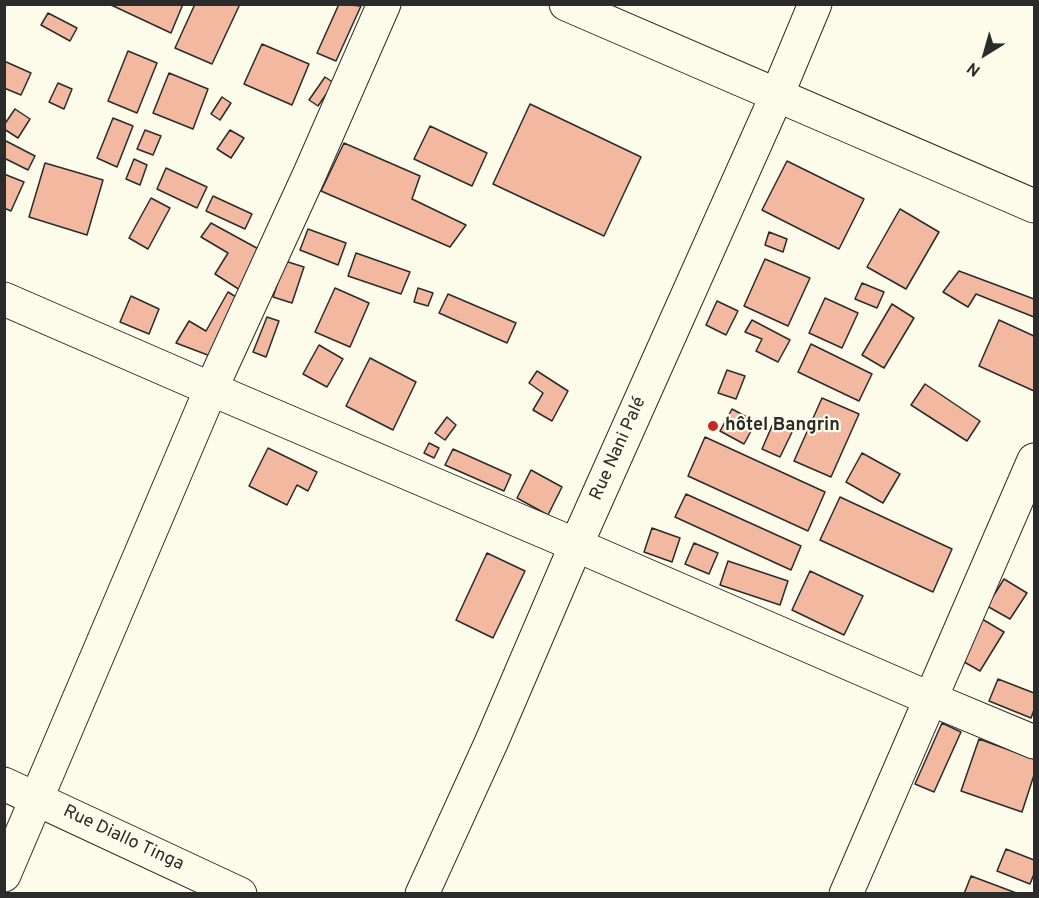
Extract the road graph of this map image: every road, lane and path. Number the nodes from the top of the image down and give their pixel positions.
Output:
1 (384, 4) edge
2 (566, 4) edge
3 (815, 4) edge
4 (777, 95) junction
5 (1035, 206) edge
6 (4, 299) edge
7 (211, 389) junction
8 (1035, 460) edge
9 (576, 545) junction
10 (931, 699) junction
11 (1035, 742) edge
12 (4, 784) edge
13 (36, 798) junction
14 (4, 875) edge
15 (240, 894) edge
16 (422, 894) edge
17 (846, 894) edge

1 - 7 street
2 - 4 street
3 - 4 street, Rue Nani Palé
4 - 5 street
4 - 9 street, Rue Nani Palé
6 - 7 street
7 - 9 street
7 - 13 street
8 - 10 street
9 - 10 street
9 - 16 street, Rue Nani Palé
10 - 11 street
10 - 17 street
12 - 13 street, Rue Diallo Tinga
13 - 14 street
13 - 15 street, Rue Diallo Tinga

